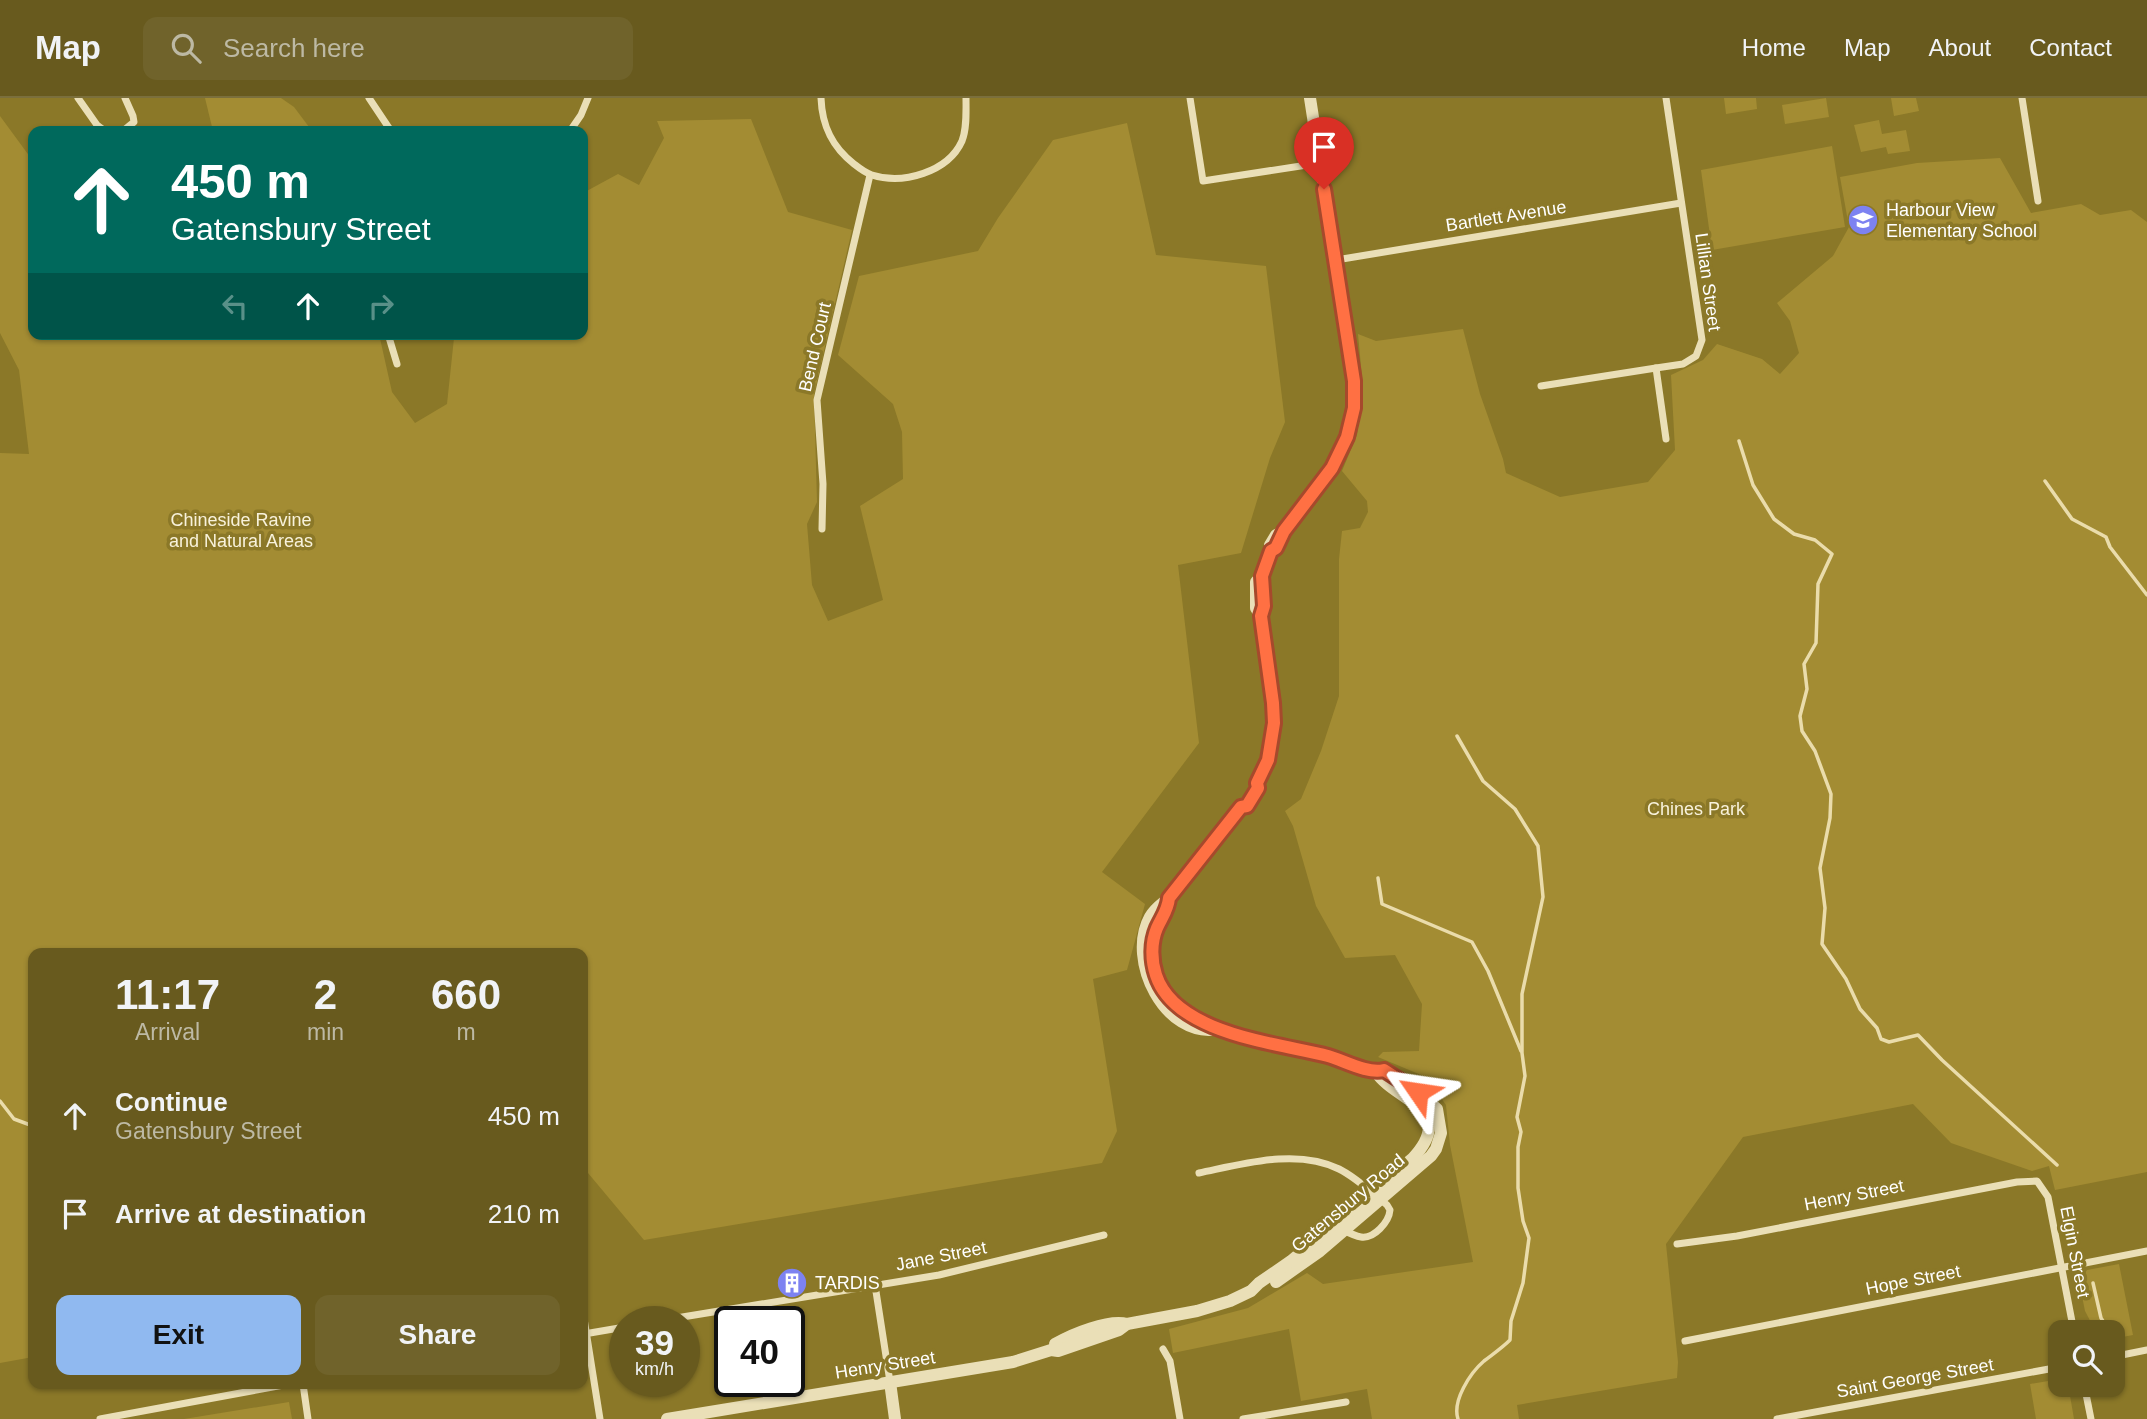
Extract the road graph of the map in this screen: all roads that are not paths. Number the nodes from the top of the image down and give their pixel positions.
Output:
1 (78, 98) edge
2 (125, 98) edge
3 (369, 98) edge
4 (589, 98) edge
5 (821, 98) edge
6 (966, 98) edge
7 (1190, 98) edge
8 (1310, 98) edge
9 (1666, 98) edge
10 (2022, 98) edge
11 (98, 126) edge
12 (129, 126) edge
13 (387, 126) edge
14 (573, 126) edge
15 (1320, 163) junction
16 (870, 175) junction
17 (2038, 201) dead end
18 (1681, 203) junction
19 (1336, 260) junction
20 (390, 340) edge
21 (397, 363) dead end
22 (1656, 368) junction
23 (1541, 386) dead end
24 (1666, 439) dead end
25 (822, 529) dead end
26 (1199, 1173) dead end
27 (2037, 1181) joint
28 (1376, 1196) junction
29 (1343, 1230) junction
30 (1104, 1235) dead end
31 (1677, 1244) dead end
32 (2147, 1251) edge
33 (2062, 1267) junction
34 (875, 1285) junction
35 (1251, 1291) junction
36 (700, 1314) edge
37 (2072, 1320) edge
38 (609, 1330) edge
39 (588, 1333) edge
40 (1685, 1341) dead end
41 (1163, 1349) dead end
42 (2147, 1350) edge
43 (2125, 1354) edge
44 (588, 1355) edge
45 (1026, 1359) joint
46 (2048, 1369) edge
47 (890, 1382) junction
48 (262, 1389) edge
49 (304, 1389) edge
50 (2087, 1397) edge
51 (1346, 1402) dead end
52 (100, 1419) edge
53 (308, 1419) edge
54 (600, 1419) edge
55 (667, 1419) edge
56 (895, 1419) edge
57 (1180, 1419) edge
58 (1243, 1419) edge
59 (1777, 1419) edge
60 (2091, 1419) edge

1 - 11 street
2 - 12 street
3 - 13 street
4 - 14 street
5 - 16 street
6 - 16 street
7 - 15 street
8 - 15 street, Gatensbury Road
9 - 18 street, Lillian Street
10 - 17 street
15 - 19 street, Gatensbury Road
16 - 25 street, Bend Court
18 - 19 street, Bartlett Avenue
18 - 22 street, Lillian Street
19 - 28 street, Gatensbury Road
20 - 21 street
22 - 23 street, Lillian Street
22 - 24 street
26 - 28 street
27 - 31 street, Henry Street
27 - 33 street, Elgin Street
28 - 29 street, Gatensbury Road
28 - 29 street
28 - 35 street, Gatensbury Road
29 - 35 street, Gatensbury Road
30 - 34 street, Jane Street
32 - 33 street, Hope Street
33 - 37 street, Elgin Street
33 - 40 street, Hope Street
34 - 36 street, Jane Street
34 - 47 street
35 - 45 street, Gatensbury Road
38 - 39 street
41 - 57 street
42 - 43 street
44 - 54 street
45 - 47 street, Henry Street
46 - 59 street, Saint George Street
47 - 55 street, Henry Street
47 - 56 street
48 - 52 street
49 - 53 street
50 - 60 street
51 - 58 street

